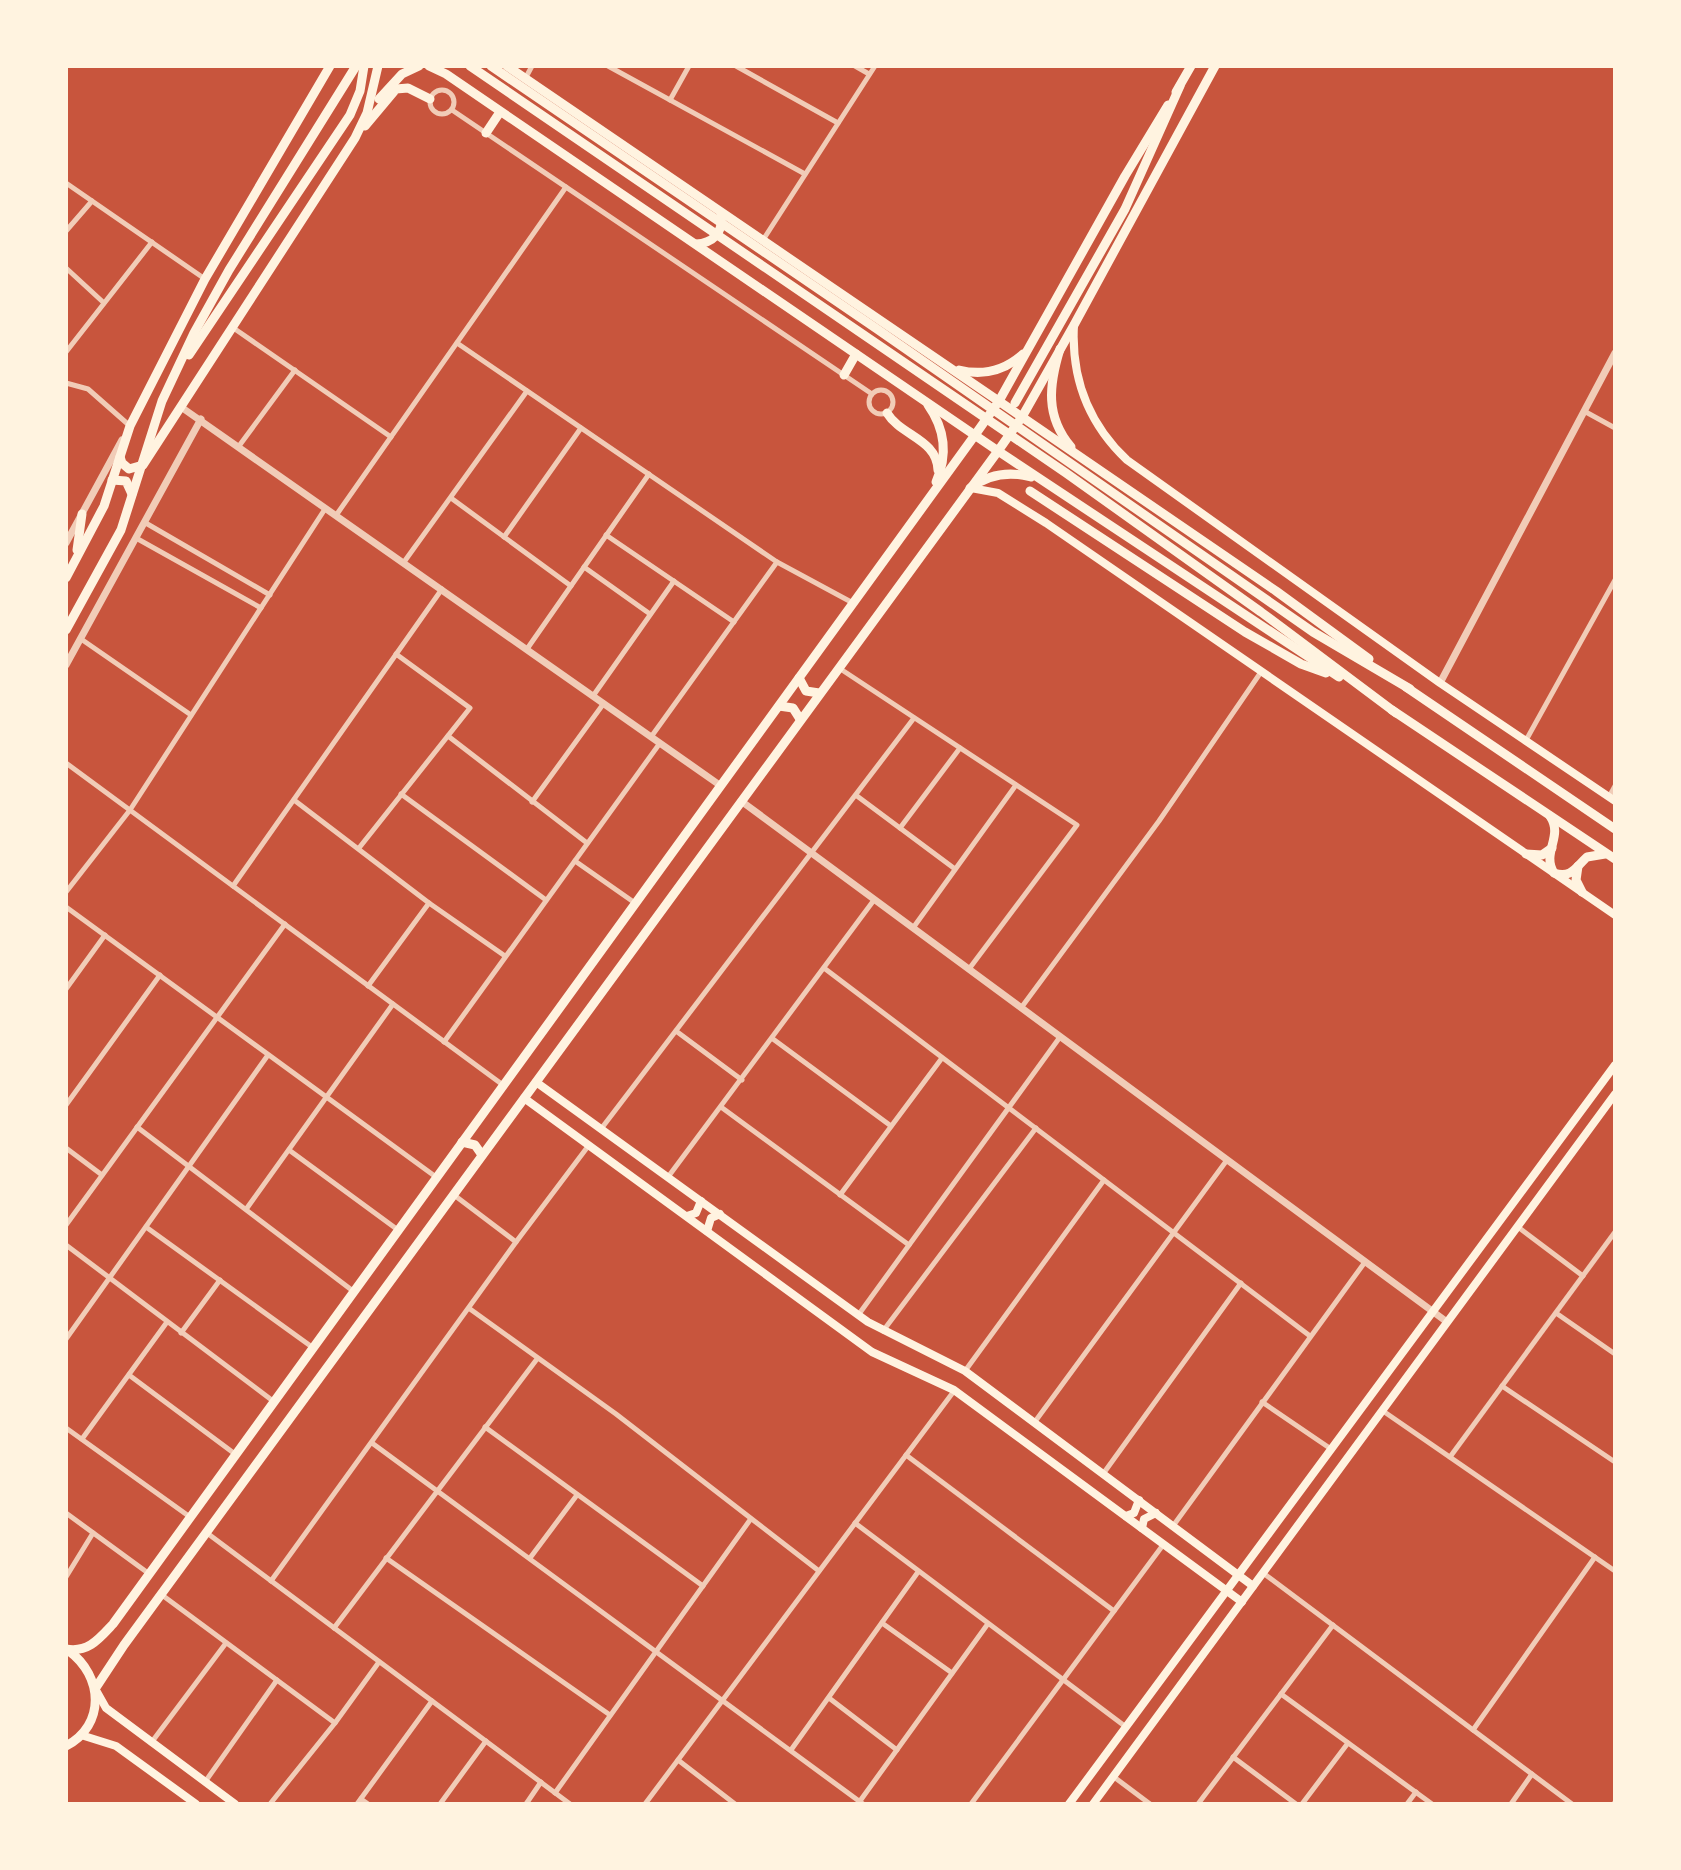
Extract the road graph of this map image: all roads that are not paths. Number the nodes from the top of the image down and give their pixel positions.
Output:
1 (330, 66) edge
2 (356, 66) edge
3 (364, 66) edge
4 (378, 66) edge
5 (419, 66) edge
6 (429, 66) edge
7 (470, 66) edge
8 (491, 66) edge
9 (507, 66) edge
10 (532, 66) edge
11 (608, 66) edge
12 (689, 66) edge
13 (736, 66) edge
14 (855, 66) edge
15 (875, 66) edge
16 (1191, 66) edge
17 (1215, 66) edge
18 (869, 74) junction
19 (525, 79) junction
20 (1180, 86) junction
21 (430, 99) junction
22 (670, 100) junction
23 (452, 110) junction
24 (500, 112) junction
25 (363, 121) junction
26 (838, 123) junction
27 (486, 133) junction
28 (355, 138) junction
29 (805, 174) junction
30 (66, 183) edge
31 (566, 187) junction
32 (92, 201) junction
33 (719, 210) junction
34 (748, 230) junction
35 (66, 231) edge
36 (763, 240) junction
37 (152, 242) junction
38 (696, 244) junction
39 (725, 264) junction
40 (66, 268) edge
41 (205, 279) junction
42 (104, 303) junction
43 (1074, 325) junction
44 (232, 327) junction
45 (1035, 339) junction
46 (457, 343) junction
47 (1060, 349) junction
48 (66, 352) edge
49 (1615, 353) edge
50 (856, 354) junction
51 (946, 365) junction
52 (295, 370) junction
53 (844, 375) junction
54 (66, 383) edge
55 (527, 391) junction
56 (167, 392) junction
57 (872, 394) junction
58 (920, 397) junction
59 (999, 401) junction
60 (1015, 403) dead end
61 (181, 407) junction
62 (1584, 411) junction
63 (887, 413) junction
64 (1022, 417) junction
65 (201, 419) junction
66 (130, 426) junction
67 (581, 428) junction
68 (1615, 428) edge
69 (975, 435) junction
70 (391, 437) junction
71 (239, 446) junction
72 (998, 451) junction
73 (120, 454) junction
74 (1082, 457) junction
75 (143, 465) junction
76 (1103, 472) junction
77 (649, 474) junction
78 (938, 478) junction
79 (112, 480) junction
80 (1046, 483) junction
81 (970, 488) junction
82 (1030, 491) dead end
83 (132, 498) junction
84 (451, 498) junction
85 (928, 500) junction
86 (326, 507) junction
87 (1080, 507) junction
88 (82, 514) junction
89 (337, 514) junction
90 (144, 522) junction
91 (606, 535) junction
92 (504, 537) junction
93 (136, 538) junction
94 (66, 543) edge
95 (76, 559) junction
96 (404, 562) junction
97 (777, 562) junction
98 (584, 567) junction
99 (66, 578) edge
100 (1615, 580) edge
101 (674, 581) junction
102 (571, 586) junction
103 (442, 589) junction
104 (270, 595) junction
105 (853, 604) junction
106 (261, 608) junction
107 (650, 614) junction
108 (734, 622) junction
109 (66, 630) edge
110 (81, 639) junction
111 (527, 649) junction
112 (396, 654) junction
113 (66, 665) edge
114 (838, 668) junction
115 (1261, 672) junction
116 (799, 678) junction
117 (1344, 680) junction
118 (1440, 683) junction
119 (1410, 689) junction
120 (819, 693) junction
121 (593, 696) junction
122 (604, 703) junction
123 (779, 706) junction
124 (1396, 713) junction
125 (191, 715) junction
126 (914, 718) junction
127 (800, 719) junction
128 (448, 736) junction
129 (651, 737) junction
130 (1525, 742) junction
131 (660, 743) junction
132 (960, 748) junction
133 (66, 763) edge
134 (1016, 785) junction
135 (721, 786) junction
136 (1615, 786) edge
137 (401, 794) junction
138 (857, 796) junction
139 (1612, 799) edge
140 (294, 800) junction
141 (741, 801) junction
142 (532, 802) junction
143 (130, 810) junction
144 (1547, 814) junction
145 (900, 828) junction
146 (1615, 829) edge
147 (587, 843) junction
148 (1553, 845) junction
149 (359, 848) junction
150 (812, 854) junction
151 (1526, 854) junction
152 (1613, 858) edge
153 (575, 861) junction
154 (1578, 866) junction
155 (955, 869) junction
156 (1554, 873) junction
157 (233, 886) junction
158 (66, 892) edge
159 (1582, 892) junction
160 (546, 900) junction
161 (874, 900) junction
162 (429, 903) junction
163 (636, 903) junction
164 (66, 907) edge
165 (1615, 915) edge
166 (285, 924) junction
167 (913, 928) junction
168 (105, 935) junction
169 (506, 956) junction
170 (824, 968) junction
171 (969, 969) junction
172 (160, 975) junction
173 (67, 986) edge
174 (368, 986) junction
175 (393, 1004) junction
176 (1021, 1008) junction
177 (217, 1017) junction
178 (676, 1031) junction
179 (1060, 1037) junction
180 (773, 1039) junction
181 (444, 1042) junction
182 (268, 1055) junction
183 (943, 1057) junction
184 (1615, 1065) edge
185 (742, 1080) junction
186 (536, 1082) junction
187 (503, 1086) junction
188 (1615, 1094) edge
189 (327, 1097) junction
190 (524, 1098) junction
191 (66, 1105) edge
192 (721, 1107) junction
193 (1009, 1107) junction
194 (479, 1119) junction
195 (891, 1126) junction
196 (137, 1127) junction
197 (1036, 1128) junction
198 (601, 1129) junction
199 (497, 1134) junction
200 (462, 1142) junction
201 (589, 1145) junction
202 (66, 1148) edge
203 (289, 1150) junction
204 (482, 1155) junction
205 (1227, 1160) junction
206 (189, 1166) junction
207 (102, 1175) junction
208 (436, 1177) junction
209 (668, 1177) junction
210 (1104, 1180) junction
211 (453, 1194) junction
212 (840, 1195) junction
213 (701, 1201) junction
214 (247, 1208) junction
215 (720, 1214) junction
216 (687, 1216) junction
217 (66, 1225) edge
218 (1518, 1226) junction
219 (146, 1227) junction
220 (398, 1230) junction
221 (707, 1231) junction
222 (1615, 1232) edge
223 (1174, 1233) junction
224 (516, 1242) junction
225 (66, 1245) edge
226 (909, 1245) junction
227 (1365, 1262) junction
228 (1583, 1276) junction
229 (110, 1278) junction
230 (220, 1280) junction
231 (1241, 1283) junction
232 (354, 1292) junction
233 (470, 1309) junction
234 (1433, 1312) junction
235 (1556, 1313) junction
236 (859, 1314) junction
237 (167, 1322) junction
238 (1447, 1322) junction
239 (883, 1331) junction
240 (181, 1333) junction
241 (1310, 1336) junction
242 (66, 1339) edge
243 (313, 1347) junction
244 (1615, 1354) edge
245 (537, 1359) junction
246 (965, 1371) junction
247 (129, 1375) junction
248 (1502, 1386) junction
249 (954, 1390) junction
250 (274, 1401) junction
251 (1262, 1402) junction
252 (1382, 1411) junction
253 (1034, 1423) junction
254 (485, 1427) junction
255 (66, 1428) edge
256 (82, 1439) junction
257 (372, 1443) junction
258 (1331, 1449) junction
259 (236, 1454) junction
260 (906, 1455) junction
261 (1450, 1457) junction
262 (1615, 1462) edge
263 (1103, 1474) junction
264 (437, 1490) junction
265 (577, 1495) junction
266 (1139, 1500) junction
267 (66, 1513) edge
268 (1156, 1513) junction
269 (1126, 1516) junction
270 (190, 1517) junction
271 (750, 1520) junction
272 (855, 1523) junction
273 (1173, 1526) junction
274 (1142, 1528) junction
275 (93, 1533) junction
276 (206, 1533) junction
277 (1163, 1544) junction
278 (1595, 1557) junction
279 (386, 1558) junction
280 (530, 1558) junction
281 (819, 1571) junction
282 (1615, 1571) edge
283 (918, 1572) junction
284 (149, 1573) junction
285 (1263, 1573) junction
286 (1239, 1575) junction
287 (66, 1577) edge
288 (271, 1581) junction
289 (703, 1586) junction
290 (1253, 1586) junction
291 (1227, 1591) junction
292 (161, 1594) junction
293 (1242, 1602) junction
294 (1114, 1611) junction
295 (882, 1623) junction
296 (987, 1625) junction
297 (1333, 1625) junction
298 (334, 1628) junction
299 (226, 1643) junction
300 (66, 1649) edge
301 (656, 1651) junction
302 (379, 1662) junction
303 (952, 1673) junction
304 (277, 1680) junction
305 (1062, 1681) junction
306 (95, 1689) junction
307 (1281, 1694) junction
308 (829, 1698) junction
309 (724, 1700) junction
310 (432, 1701) junction
311 (610, 1715) junction
312 (335, 1723) junction
313 (1126, 1727) junction
314 (1473, 1730) junction
315 (81, 1735) junction
316 (486, 1741) junction
317 (151, 1743) junction
318 (1348, 1743) junction
319 (66, 1746) edge
320 (791, 1750) junction
321 (897, 1750) junction
322 (1233, 1757) junction
323 (678, 1760) junction
324 (1532, 1774) junction
325 (1113, 1777) junction
326 (205, 1782) junction
327 (541, 1782) junction
328 (1416, 1792) junction
329 (555, 1793) junction
330 (359, 1802) edge
331 (862, 1803) edge
332 (196, 1804) edge
333 (235, 1804) edge
334 (270, 1804) edge
335 (368, 1804) edge
336 (440, 1804) edge
337 (526, 1804) edge
338 (570, 1804) edge
339 (645, 1804) edge
340 (735, 1804) edge
341 (971, 1804) edge
342 (1069, 1804) edge
343 (1093, 1804) edge
344 (1150, 1804) edge
345 (1198, 1804) edge
346 (1299, 1804) edge
347 (1407, 1804) edge
348 (1432, 1804) edge
349 (1511, 1804) edge
350 (1572, 1804) edge

1 - 41 main road
2 - 56 main road
3 - 56 main road
4 - 25 main road
5 - 25 main road
6 - 24 main road
7 - 124 main road
8 - 119 main road
9 - 19 main road
10 - 19 street
11 - 22 street
12 - 22 street
13 - 26 street
14 - 18 street
15 - 18 street
16 - 20 main road
17 - 43 main road
18 - 26 street
19 - 33 main road
20 - 45 main road
20 - 60 main road
21 - 23 street
21 - 23 street
21 - 28 main road
22 - 29 street
23 - 27 street
24 - 27 main road
24 - 38 main road
25 - 28 main road
26 - 29 street
27 - 31 street
28 - 44 main road
29 - 36 street
30 - 32 street
31 - 46 street
31 - 53 street
32 - 35 street
32 - 37 street
33 - 34 main road
33 - 38 main road
34 - 36 main road
34 - 39 main road
36 - 51 main road
37 - 41 street
37 - 42 street
38 - 39 main road
39 - 50 main road
40 - 42 street
41 - 66 main road
42 - 48 street
43 - 47 main road
43 - 118 main road
44 - 52 street
44 - 61 main road
45 - 51 main road
45 - 59 main road
46 - 55 street
46 - 70 street
47 - 64 main road
47 - 74 main road
49 - 62 street
50 - 53 main road
50 - 58 main road
51 - 59 main road
52 - 70 street
52 - 71 street
53 - 57 street
54 - 66 street
55 - 67 street
55 - 84 street
56 - 75 main road
57 - 63 street
57 - 63 street
58 - 69 main road
58 - 78 main road
59 - 64 main road
59 - 69 main road
61 - 65 street
61 - 75 main road
62 - 68 street
62 - 118 street
63 - 78 main road
64 - 72 main road
64 - 74 main road
65 - 71 street
65 - 90 street
66 - 73 main road
66 - 88 street
67 - 77 street
67 - 92 street
69 - 72 main road
69 - 85 main road
70 - 89 street
71 - 86 street
72 - 80 main road
72 - 81 main road
73 - 75 main road
73 - 79 main road
74 - 76 main road
75 - 83 main road
76 - 87 main road
76 - 119 main road
77 - 91 street
77 - 97 street
78 - 85 main road
79 - 83 main road
79 - 95 main road
80 - 81 main road
80 - 87 main road
81 - 114 main road
81 - 115 main road
82 - 117 main road
83 - 109 main road
84 - 92 street
84 - 96 street
85 - 105 main road
86 - 89 street
86 - 104 street
87 - 117 main road
88 - 94 street
88 - 95 main road
89 - 96 street
90 - 93 street
90 - 104 street
91 - 98 street
91 - 101 street
92 - 102 street
93 - 106 street
93 - 110 street
95 - 99 main road
96 - 103 street
97 - 105 street
97 - 108 street
98 - 102 street
98 - 107 street
100 - 130 street
101 - 107 street
101 - 108 street
102 - 111 street
103 - 111 street
103 - 112 street
104 - 106 street
105 - 116 main road
106 - 125 street
107 - 121 street
108 - 129 street
110 - 113 street
110 - 125 street
111 - 121 street
112 - 128 street
112 - 140 street
114 - 120 main road
114 - 126 street
115 - 151 main road
115 - 176 street
116 - 120 main road
116 - 123 main road
117 - 124 main road
118 - 130 main road
119 - 146 main road
120 - 127 main road
121 - 122 street
122 - 129 street
122 - 142 street
123 - 127 main road
123 - 135 main road
124 - 144 main road
125 - 143 street
126 - 132 street
126 - 138 street
127 - 141 main road
128 - 137 street
128 - 142 street
129 - 131 street
130 - 139 main road
131 - 135 street
131 - 147 street
132 - 134 street
132 - 145 street
133 - 143 street
134 - 155 street
134 - 171 street
135 - 163 main road
136 - 139 street
137 - 149 street
137 - 160 street
138 - 145 street
138 - 150 street
140 - 149 street
140 - 157 street
141 - 150 street
141 - 186 main road
142 - 147 street
143 - 157 street
143 - 158 street
144 - 148 main road
144 - 152 main road
145 - 155 street
147 - 153 street
148 - 151 main road
148 - 156 main road
149 - 162 street
150 - 161 street
150 - 178 street
151 - 156 main road
152 - 154 main road
153 - 160 street
153 - 163 street
154 - 156 main road
154 - 159 main road
155 - 167 street
156 - 159 main road
157 - 166 street
159 - 165 main road
160 - 169 street
161 - 167 street
161 - 170 street
162 - 169 street
162 - 174 street
163 - 187 main road
164 - 168 street
166 - 174 street
166 - 177 street
167 - 171 street
168 - 172 street
168 - 173 street
169 - 181 street
170 - 180 street
170 - 183 street
171 - 176 street
172 - 177 street
172 - 191 street
174 - 175 street
175 - 181 street
175 - 189 street
176 - 179 street
177 - 182 street
177 - 196 street
178 - 185 street
178 - 198 street
179 - 193 street
179 - 205 street
180 - 185 street
180 - 195 street
181 - 187 street
182 - 189 street
182 - 206 street
183 - 193 street
183 - 195 street
184 - 234 main road
185 - 192 street
186 - 190 main road
186 - 198 main road
187 - 194 main road
188 - 218 main road
189 - 203 street
189 - 208 street
190 - 199 main road
190 - 201 main road
192 - 209 street
192 - 212 street
193 - 197 street
193 - 226 street
194 - 199 main road
194 - 200 main road
195 - 212 street
196 - 206 street
196 - 207 street
197 - 210 street
197 - 239 street
198 - 209 main road
199 - 204 main road
200 - 204 main road
200 - 208 main road
201 - 216 main road
201 - 224 street
202 - 207 street
203 - 214 street
203 - 220 street
204 - 211 main road
205 - 223 street
205 - 227 street
206 - 214 street
206 - 219 street
207 - 217 street
208 - 220 main road
209 - 213 main road
210 - 223 street
210 - 246 street
211 - 224 street
211 - 276 main road
212 - 226 street
213 - 215 main road
213 - 216 main road
214 - 232 street
215 - 221 main road
215 - 236 main road
216 - 221 main road
218 - 228 street
218 - 238 main road
219 - 229 street
219 - 230 street
220 - 232 main road
221 - 249 main road
222 - 228 street
223 - 231 street
223 - 253 street
224 - 233 street
225 - 229 street
226 - 236 street
227 - 234 street
227 - 241 street
228 - 235 street
229 - 237 street
229 - 242 street
230 - 240 street
230 - 243 street
231 - 241 street
231 - 263 street
232 - 243 main road
233 - 245 street
233 - 257 street
234 - 238 street
234 - 258 main road
235 - 244 street
235 - 248 street
236 - 239 main road
237 - 240 street
237 - 247 street
238 - 252 main road
239 - 246 main road
240 - 250 street
241 - 251 street
243 - 250 main road
245 - 254 street
245 - 271 street
246 - 253 main road
247 - 256 street
247 - 259 street
248 - 261 street
248 - 262 street
249 - 260 street
249 - 269 main road
250 - 259 main road
251 - 258 street
251 - 273 street
252 - 261 street
252 - 285 main road
253 - 263 main road
254 - 264 street
254 - 265 street
255 - 256 street
256 - 270 street
257 - 264 street
257 - 288 street
258 - 286 main road
259 - 270 main road
260 - 272 street
260 - 294 street
261 - 278 street
263 - 266 main road
264 - 279 street
264 - 280 street
265 - 280 street
265 - 289 street
266 - 268 main road
266 - 269 main road
267 - 275 street
268 - 273 main road
268 - 274 main road
269 - 274 main road
270 - 284 main road
271 - 281 street
271 - 289 street
272 - 281 street
272 - 283 street
273 - 286 main road
274 - 277 main road
275 - 284 street
275 - 287 street
276 - 288 street
276 - 292 main road
277 - 291 main road
277 - 294 street
278 - 282 street
278 - 314 street
279 - 298 street
279 - 311 street
280 - 301 street
281 - 309 street
283 - 295 street
283 - 296 street
284 - 300 main road
285 - 290 main road
285 - 297 street
286 - 290 main road
286 - 291 main road
288 - 298 street
289 - 301 street
290 - 293 main road
291 - 293 main road
291 - 313 main road
292 - 299 street
292 - 306 main road
293 - 325 main road
294 - 305 street
295 - 303 street
295 - 308 street
296 - 303 street
296 - 305 street
297 - 307 street
297 - 314 street
298 - 302 street
299 - 304 street
299 - 317 street
300 - 306 main road
301 - 309 street
301 - 311 street
302 - 310 street
302 - 312 street
303 - 321 street
304 - 312 street
304 - 326 street
305 - 313 street
305 - 341 street
306 - 315 main road
306 - 317 main road
307 - 318 street
307 - 322 street
308 - 320 street
308 - 321 street
309 - 320 street
309 - 323 street
310 - 316 street
310 - 330 street
311 - 329 street
312 - 334 street
313 - 342 main road
314 - 324 street
315 - 319 main road
315 - 332 main road
316 - 327 street
316 - 336 street
317 - 326 main road
318 - 328 street
318 - 346 street
320 - 331 street
321 - 331 street
322 - 345 street
322 - 346 street
323 - 339 street
323 - 340 street
324 - 349 street
324 - 350 street
325 - 343 main road
325 - 344 street
326 - 333 main road
327 - 329 street
327 - 337 street
328 - 347 street
328 - 348 street
329 - 338 street
330 - 335 street

